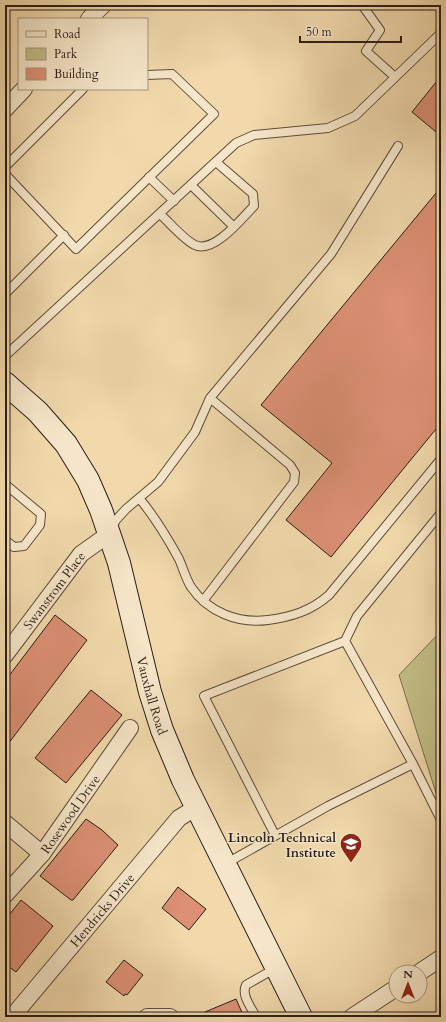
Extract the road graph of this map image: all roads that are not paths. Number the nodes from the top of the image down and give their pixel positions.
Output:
1 (103, 5) edge
2 (362, 5) edge
3 (91, 18) edge
4 (441, 33) edge
5 (148, 75) edge
6 (395, 78) junction
7 (23, 90) edge
8 (82, 90) edge
9 (5, 109) edge
10 (398, 146) dead end
11 (216, 162) junction
12 (5, 167) edge
13 (5, 174) edge
14 (149, 177) junction
15 (191, 185) junction
16 (174, 201) junction
17 (160, 214) junction
18 (233, 226) junction
19 (64, 236) junction
20 (5, 294) edge
21 (5, 356) edge
22 (5, 383) edge
23 (210, 398) junction
24 (441, 459) edge
25 (5, 484) edge
26 (139, 498) junction
27 (441, 513) edge
28 (109, 534) junction
29 (5, 540) edge
30 (203, 601) junction
31 (345, 641) junction
32 (5, 655) edge
33 (130, 728) dead end
34 (413, 764) junction
35 (196, 807) junction
36 (441, 820) edge
37 (5, 823) edge
38 (275, 835) junction
39 (42, 854) junction
40 (225, 864) junction
41 (5, 895) edge
42 (441, 958) edge
43 (428, 967) edge
44 (277, 968) junction
45 (388, 993) edge
46 (10, 1014) edge
47 (147, 1017) edge
48 (170, 1017) edge
49 (256, 1017) edge
50 (301, 1017) edge
51 (352, 1017) edge

1 - 3 street
2 - 6 lane
4 - 6 lane
5 - 14 lane
6 - 11 lane
7 - 9 street
8 - 12 lane
10 - 23 lane
11 - 15 lane
11 - 18 lane
13 - 19 lane
14 - 16 lane
14 - 19 lane
15 - 16 lane
15 - 18 lane
16 - 17 lane
17 - 18 lane
17 - 21 lane
19 - 20 lane
22 - 28 street, Vauxhall Road
23 - 26 lane
23 - 30 lane
24 - 30 lane
25 - 29 lane
26 - 28 lane
26 - 30 lane
27 - 31 lane
28 - 32 street, Swanstrom Place
28 - 35 street, Vauxhall Road
31 - 34 lane
31 - 38 lane
33 - 39 street, Rosewood Drive
34 - 36 lane
34 - 38 lane
35 - 40 street, Vauxhall Road
35 - 46 street, Hendricks Drive
37 - 39 street
38 - 40 lane
39 - 41 street, Rosewood Drive
40 - 44 street, Vauxhall Road
42 - 43 street
44 - 49 lane
44 - 50 street, Vauxhall Road
45 - 51 street
47 - 48 street

